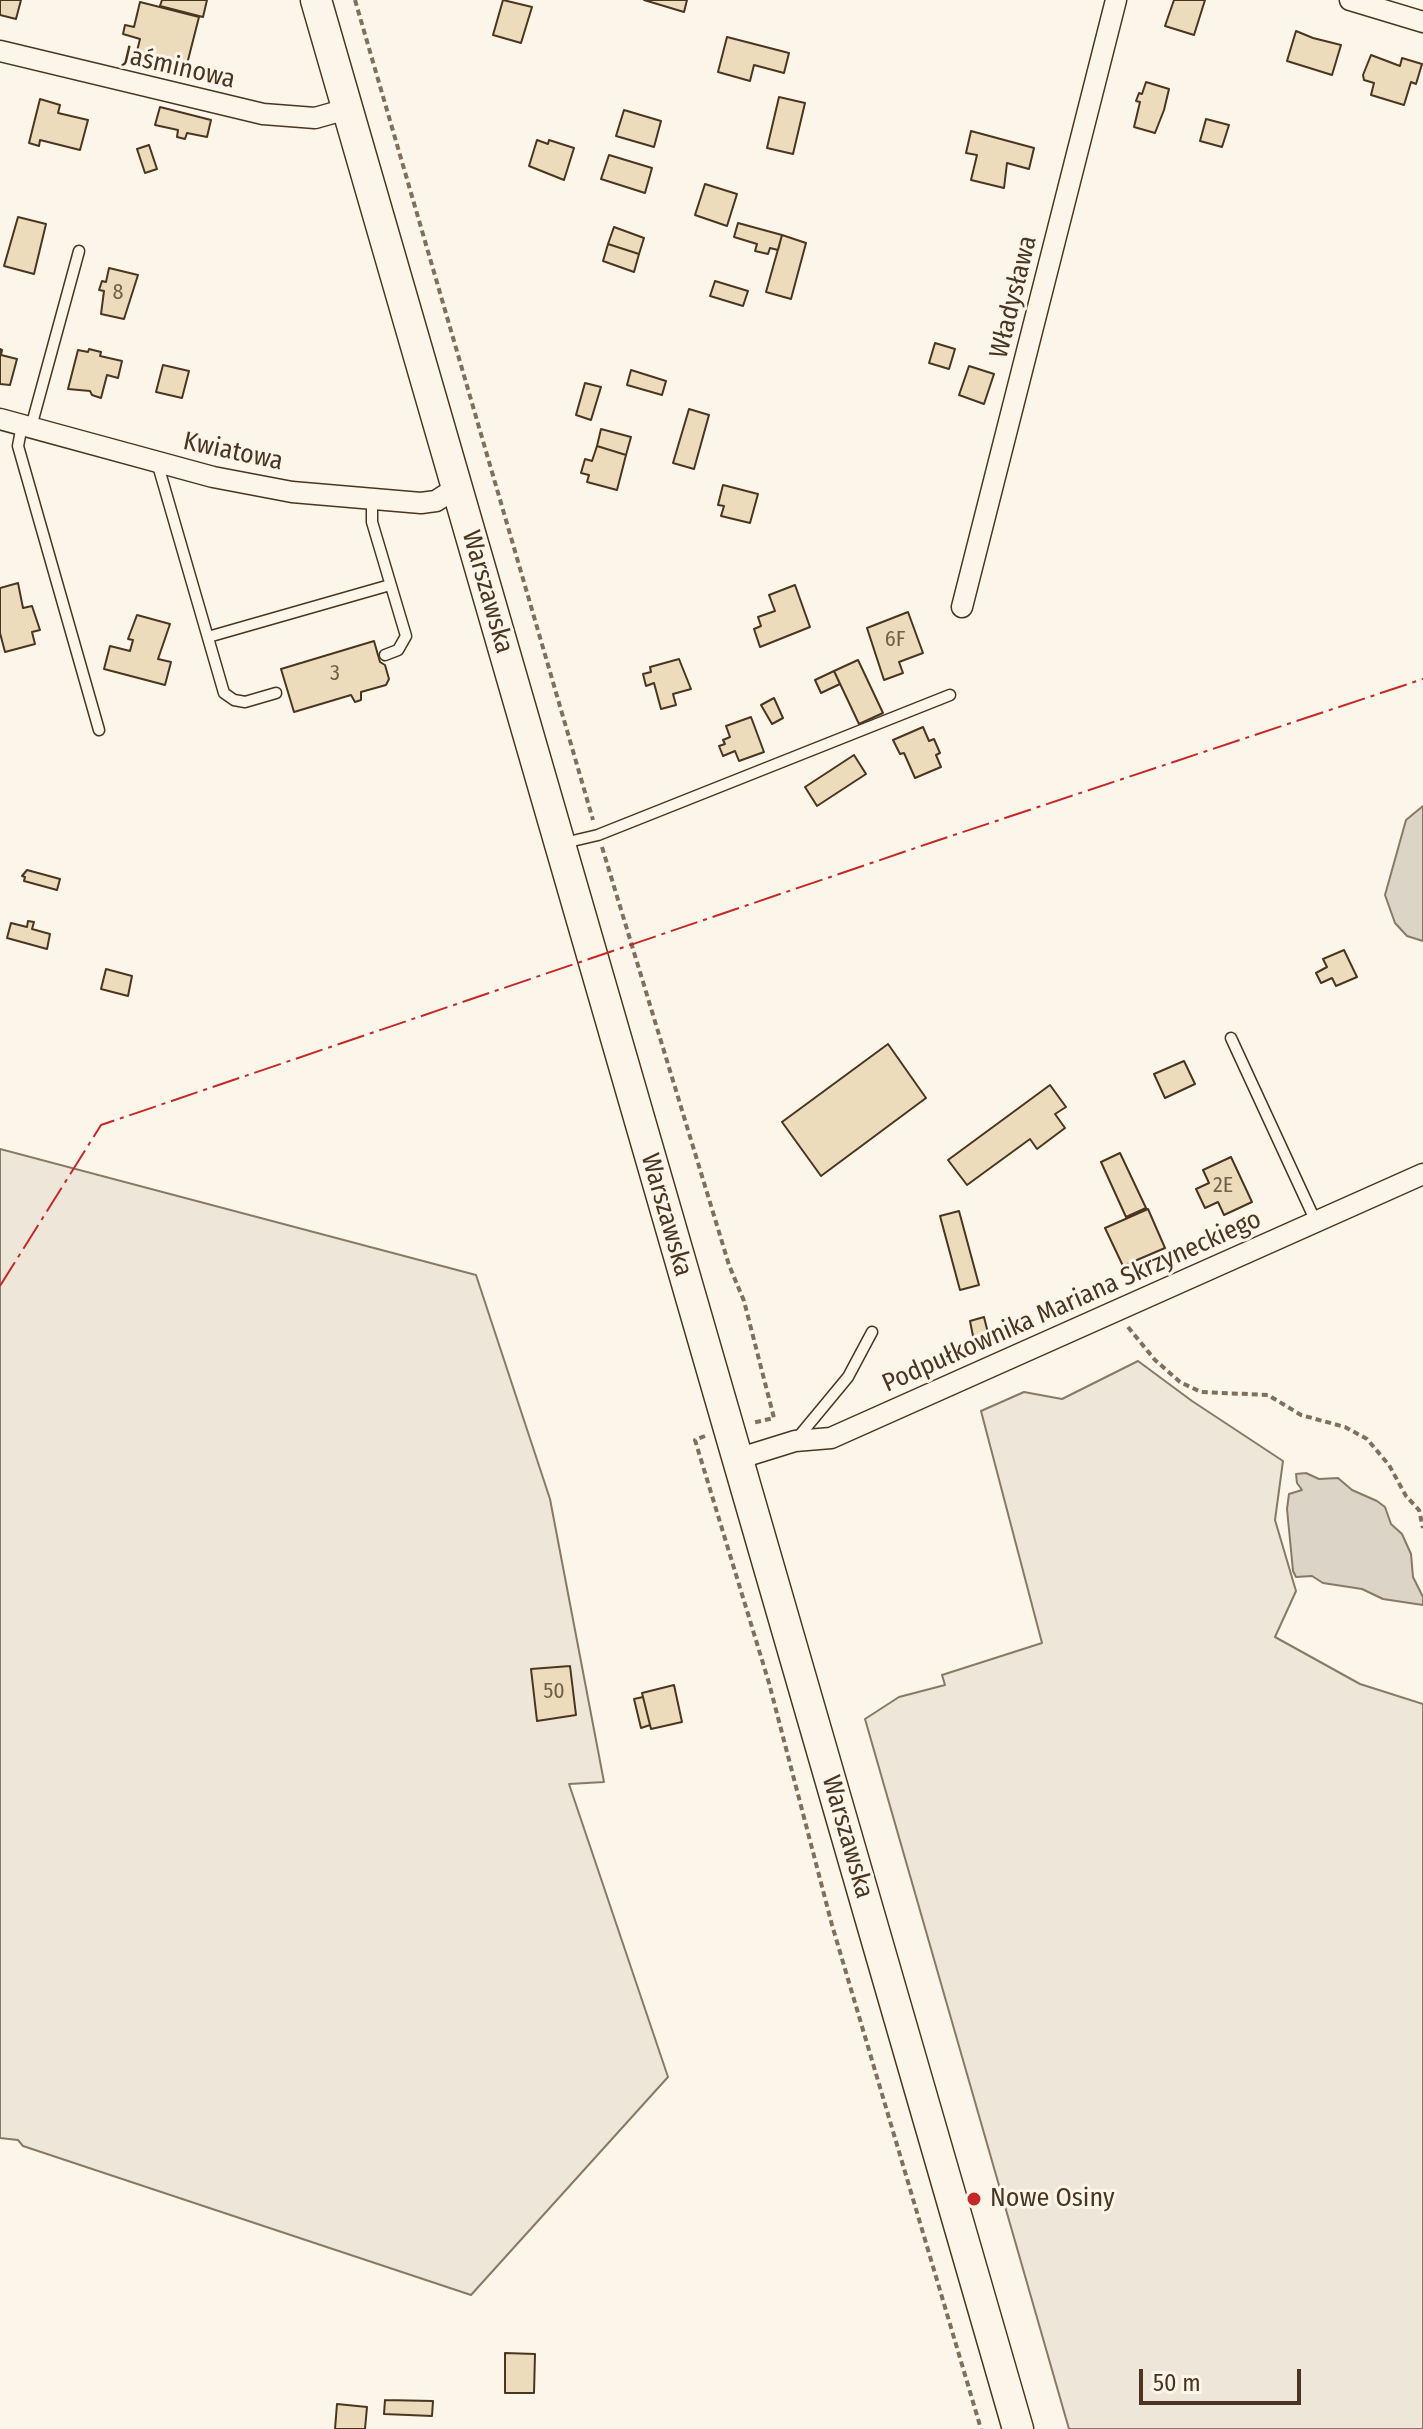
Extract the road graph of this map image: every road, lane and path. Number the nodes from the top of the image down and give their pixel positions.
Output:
1 (316, 0) edge
2 (355, 0) edge
3 (1116, 0) edge
4 (1350, 0) edge
5 (1423, 22) edge
6 (0, 51) edge
7 (347, 109) junction
8 (79, 251) dead end
9 (0, 419) edge
10 (27, 426) junction
11 (157, 462) junction
12 (456, 488) junction
13 (372, 500) junction
14 (390, 585) junction
15 (962, 607) dead end
16 (208, 637) junction
17 (385, 655) dead end
18 (276, 693) dead end
19 (950, 695) dead end
20 (99, 730) dead end
21 (598, 835) junction
22 (559, 844) junction
23 (1231, 1038) dead end
24 (1423, 1174) edge
25 (1316, 1222) junction
26 (1117, 1312) junction
27 (872, 1332) dead end
28 (748, 1425) dead end
29 (695, 1440) dead end
30 (795, 1441) junction
31 (737, 1459) junction
32 (1423, 1528) edge
33 (981, 2429) edge
34 (1018, 2429) edge

1 - 7 main road, Warszawska
2 - 21 path
3 - 15 street, Władysława
4 - 5 street
6 - 7 street, Jaśminowa
7 - 12 main road, Warszawska
8 - 10 lane
9 - 10 street, Kwiatowa
10 - 11 street, Kwiatowa
10 - 20 lane
11 - 13 street, Kwiatowa
11 - 16 lane
12 - 13 street, Kwiatowa
12 - 22 main road, Warszawska
13 - 14 lane
14 - 16 lane
14 - 17 lane
16 - 18 lane
19 - 21 lane
21 - 22 lane
21 - 28 path
22 - 31 main road, Warszawska
23 - 25 lane
24 - 25 street, Podpułkownika Mariana Skrzyneckiego
25 - 26 street, Podpułkownika Mariana Skrzyneckiego
26 - 30 street, Podpułkownika Mariana Skrzyneckiego
26 - 32 path
27 - 30 lane
29 - 33 path
30 - 31 street, Podpułkownika Mariana Skrzyneckiego
31 - 34 main road, Warszawska

